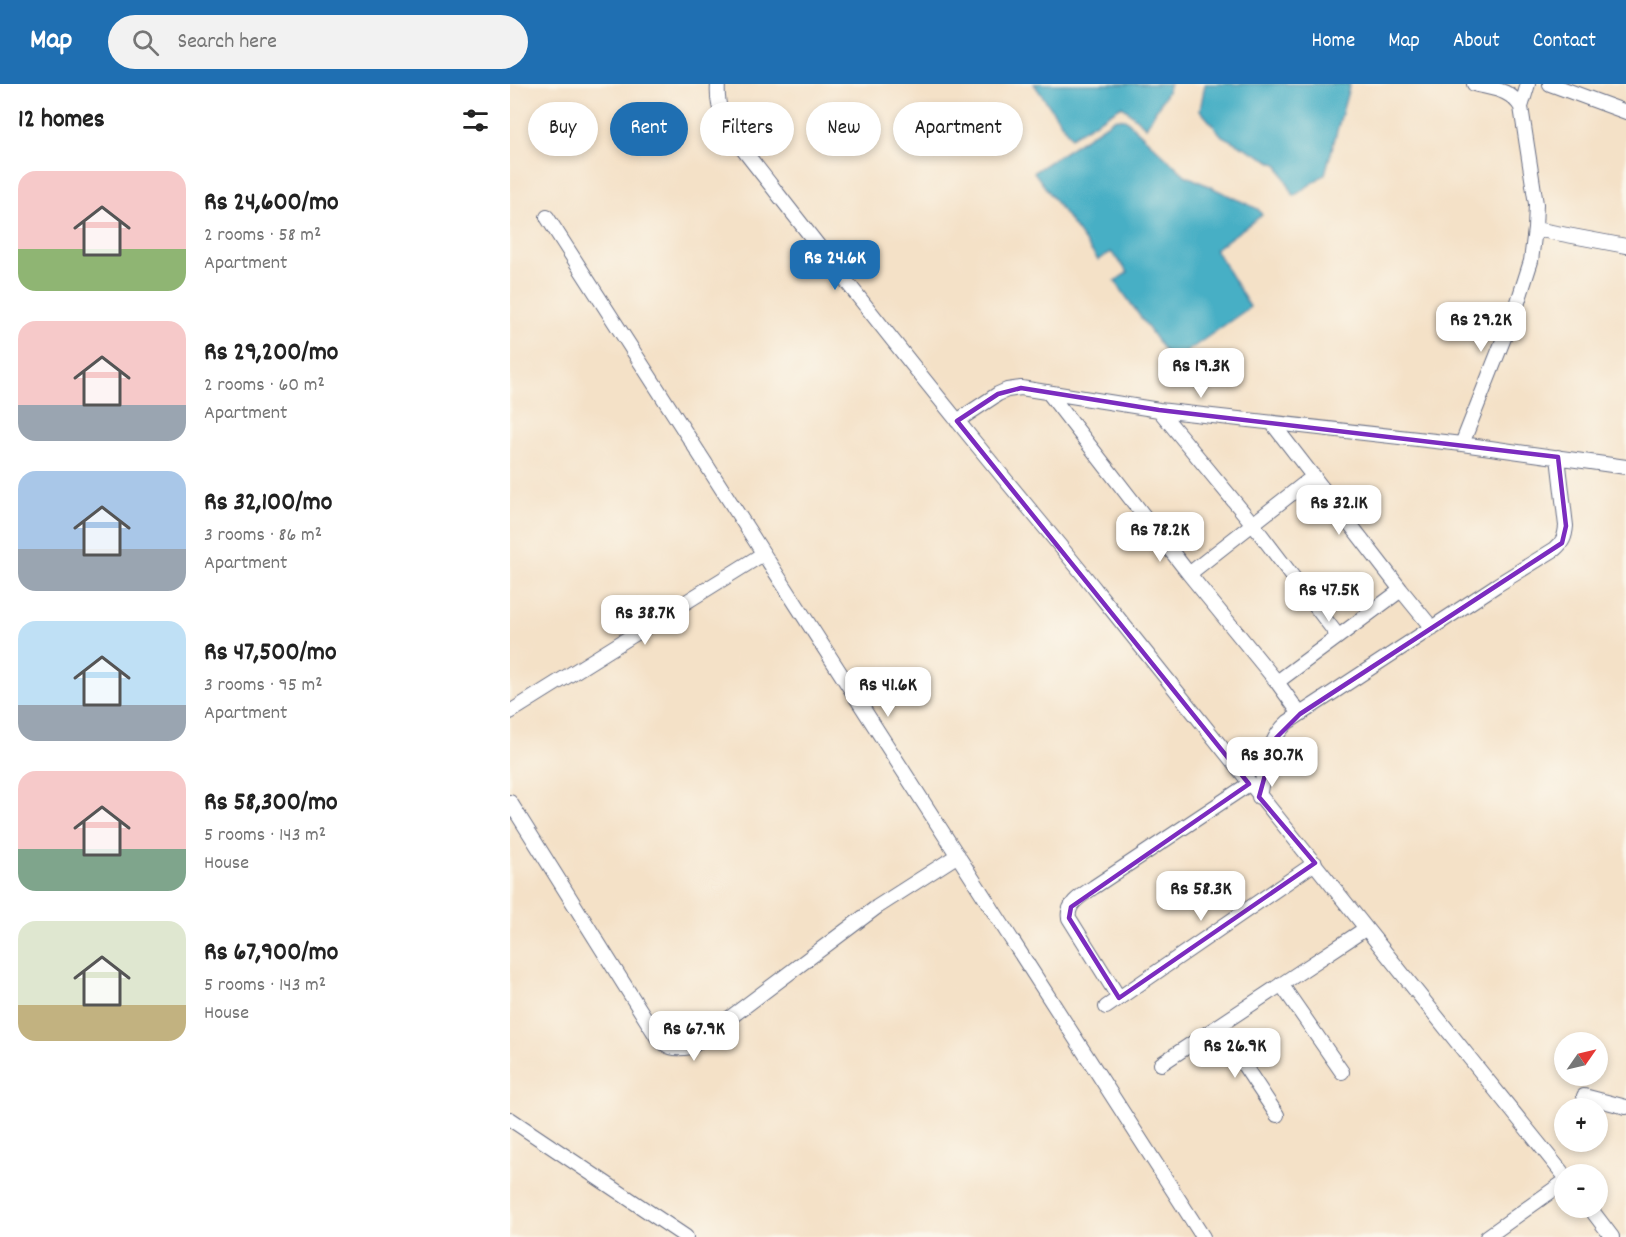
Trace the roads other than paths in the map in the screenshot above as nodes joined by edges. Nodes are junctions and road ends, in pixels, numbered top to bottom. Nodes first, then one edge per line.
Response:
1 (717, 84) edge
2 (1474, 84) edge
3 (1528, 84) edge
4 (1550, 84) edge
5 (1626, 96) edge
6 (1521, 107) junction
7 (1623, 111) edge
8 (547, 217) dead end
9 (1535, 229) junction
10 (1626, 246) edge
11 (1048, 392) junction
12 (1159, 410) junction
13 (957, 421) junction
14 (1272, 423) junction
15 (1462, 444) junction
16 (1558, 457) junction
17 (1626, 466) edge
18 (1314, 476) junction
19 (1252, 523) junction
20 (764, 554) junction
21 (1189, 574) junction
22 (1401, 590) junction
23 (1432, 627) junction
24 (1338, 636) junction
25 (1277, 682) junction
26 (510, 712) edge
27 (1300, 714) junction
28 (1249, 784) junction
29 (1259, 797) junction
30 (510, 801) edge
31 (958, 855) junction
32 (1315, 864) junction
33 (1365, 929) junction
34 (1281, 984) junction
35 (1119, 998) junction
36 (1106, 1006) dead end
37 (1218, 1026) junction
38 (1161, 1064) dead end
39 (1342, 1072) dead end
40 (1584, 1096) dead end
41 (1626, 1107) edge
42 (1277, 1115) dead end
43 (510, 1119) edge
44 (1556, 1164) edge
45 (1554, 1189) edge
46 (1598, 1218) edge
47 (686, 1237) edge
48 (1203, 1237) edge
49 (1487, 1237) edge
50 (1612, 1237) edge

1 - 13 street
2 - 6 street
3 - 6 street
4 - 7 street
5 - 7 street
6 - 9 street
8 - 20 street
9 - 10 street
9 - 15 street
11 - 12 street
11 - 13 street
11 - 21 street
12 - 14 street
12 - 19 street
13 - 28 street
14 - 15 street
14 - 18 street
15 - 16 street
16 - 17 street
16 - 23 street
18 - 19 street
18 - 22 street
19 - 21 street
19 - 24 street
20 - 26 street
20 - 31 street
21 - 25 street
22 - 23 street
22 - 24 street
23 - 27 street
24 - 25 street
25 - 27 street
27 - 29 street
28 - 29 street
28 - 35 street
29 - 32 street
30 - 31 street
31 - 48 street
32 - 33 street
32 - 35 street
33 - 34 street
33 - 44 street
34 - 37 street
34 - 39 street
35 - 36 street
37 - 38 street
37 - 42 street
40 - 41 street
43 - 47 street
45 - 49 street
46 - 50 street

